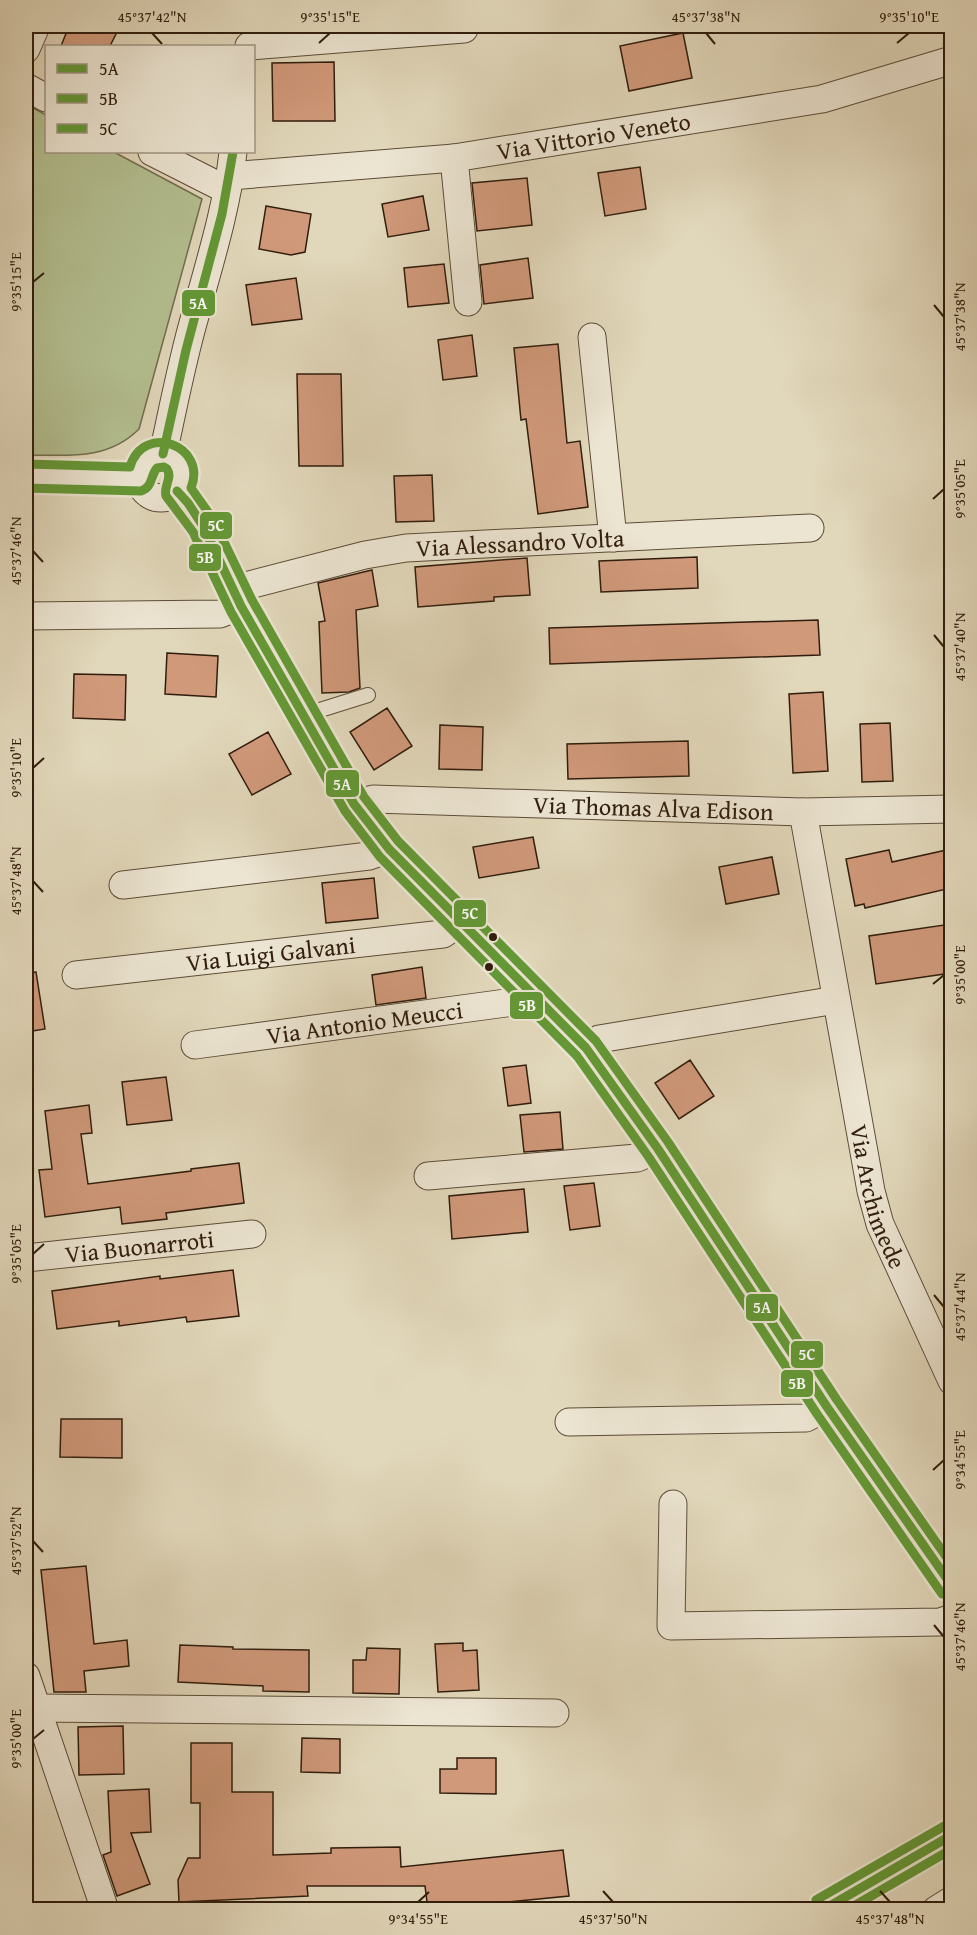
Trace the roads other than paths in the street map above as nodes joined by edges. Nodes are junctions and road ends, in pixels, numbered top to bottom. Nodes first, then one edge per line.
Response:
1 (36, 26) edge
2 (243, 26) edge
3 (464, 29) dead end
4 (246, 45) edge
5 (255, 45) edge
6 (26, 49) edge
7 (951, 60) edge
8 (26, 87) edge
9 (45, 97) edge
10 (156, 153) edge
11 (454, 158) junction
12 (230, 173) edge
13 (468, 302) dead end
14 (592, 337) dead end
15 (163, 454) junction
16 (26, 476) edge
17 (139, 479) junction
18 (177, 491) junction
19 (810, 528) dead end
20 (613, 538) junction
21 (237, 597) junction
22 (26, 616) edge
23 (368, 695) dead end
24 (304, 715) junction
25 (354, 804) junction
26 (951, 809) edge
27 (803, 812) junction
28 (389, 849) junction
29 (123, 885) dead end
30 (462, 921) junction
31 (76, 975) dead end
32 (530, 991) junction
33 (836, 1000) junction
34 (195, 1045) dead end
35 (586, 1048) junction
36 (658, 1149) junction
37 (428, 1176) dead end
38 (252, 1234) dead end
39 (26, 1258) edge
40 (951, 1381) edge
41 (826, 1407) junction
42 (568, 1422) dead end
43 (673, 1504) dead end
44 (951, 1587) edge
45 (951, 1617) edge
46 (26, 1676) edge
47 (36, 1708) junction
48 (555, 1713) dead end
49 (951, 1835) edge
50 (951, 1900) edge
51 (105, 1910) edge
52 (822, 1910) edge
53 (936, 1910) edge

1 - 6 street
2 - 4 street
3 - 5 street
7 - 11 street, Via Vittorio Veneto
8 - 9 street
10 - 12 street
11 - 12 street, Via Vittorio Veneto
11 - 13 street
12 - 15 street
14 - 20 street
15 - 17 street
15 - 18 street
16 - 17 street
17 - 18 street
18 - 21 street
19 - 20 street, Via Alessandro Volta
20 - 21 street, Via Alessandro Volta
21 - 22 street, Via Alessandro Volta
21 - 24 street
23 - 24 lane
24 - 25 street
25 - 27 street, Via Thomas Alva Edison
25 - 28 street
26 - 27 street, Via Thomas Alva Edison
27 - 33 street, Via Archimede
28 - 29 street
28 - 30 street
30 - 31 street, Via Luigi Galvani
30 - 32 street
32 - 34 street, Via Antonio Meucci
32 - 35 street
33 - 35 street
33 - 40 street, Via Archimede
35 - 36 street
36 - 37 street
36 - 41 street
38 - 39 street, Via Buonarroti
41 - 42 street
41 - 44 street
43 - 45 street
46 - 47 street
47 - 48 street
47 - 51 street
49 - 52 street
50 - 53 street

